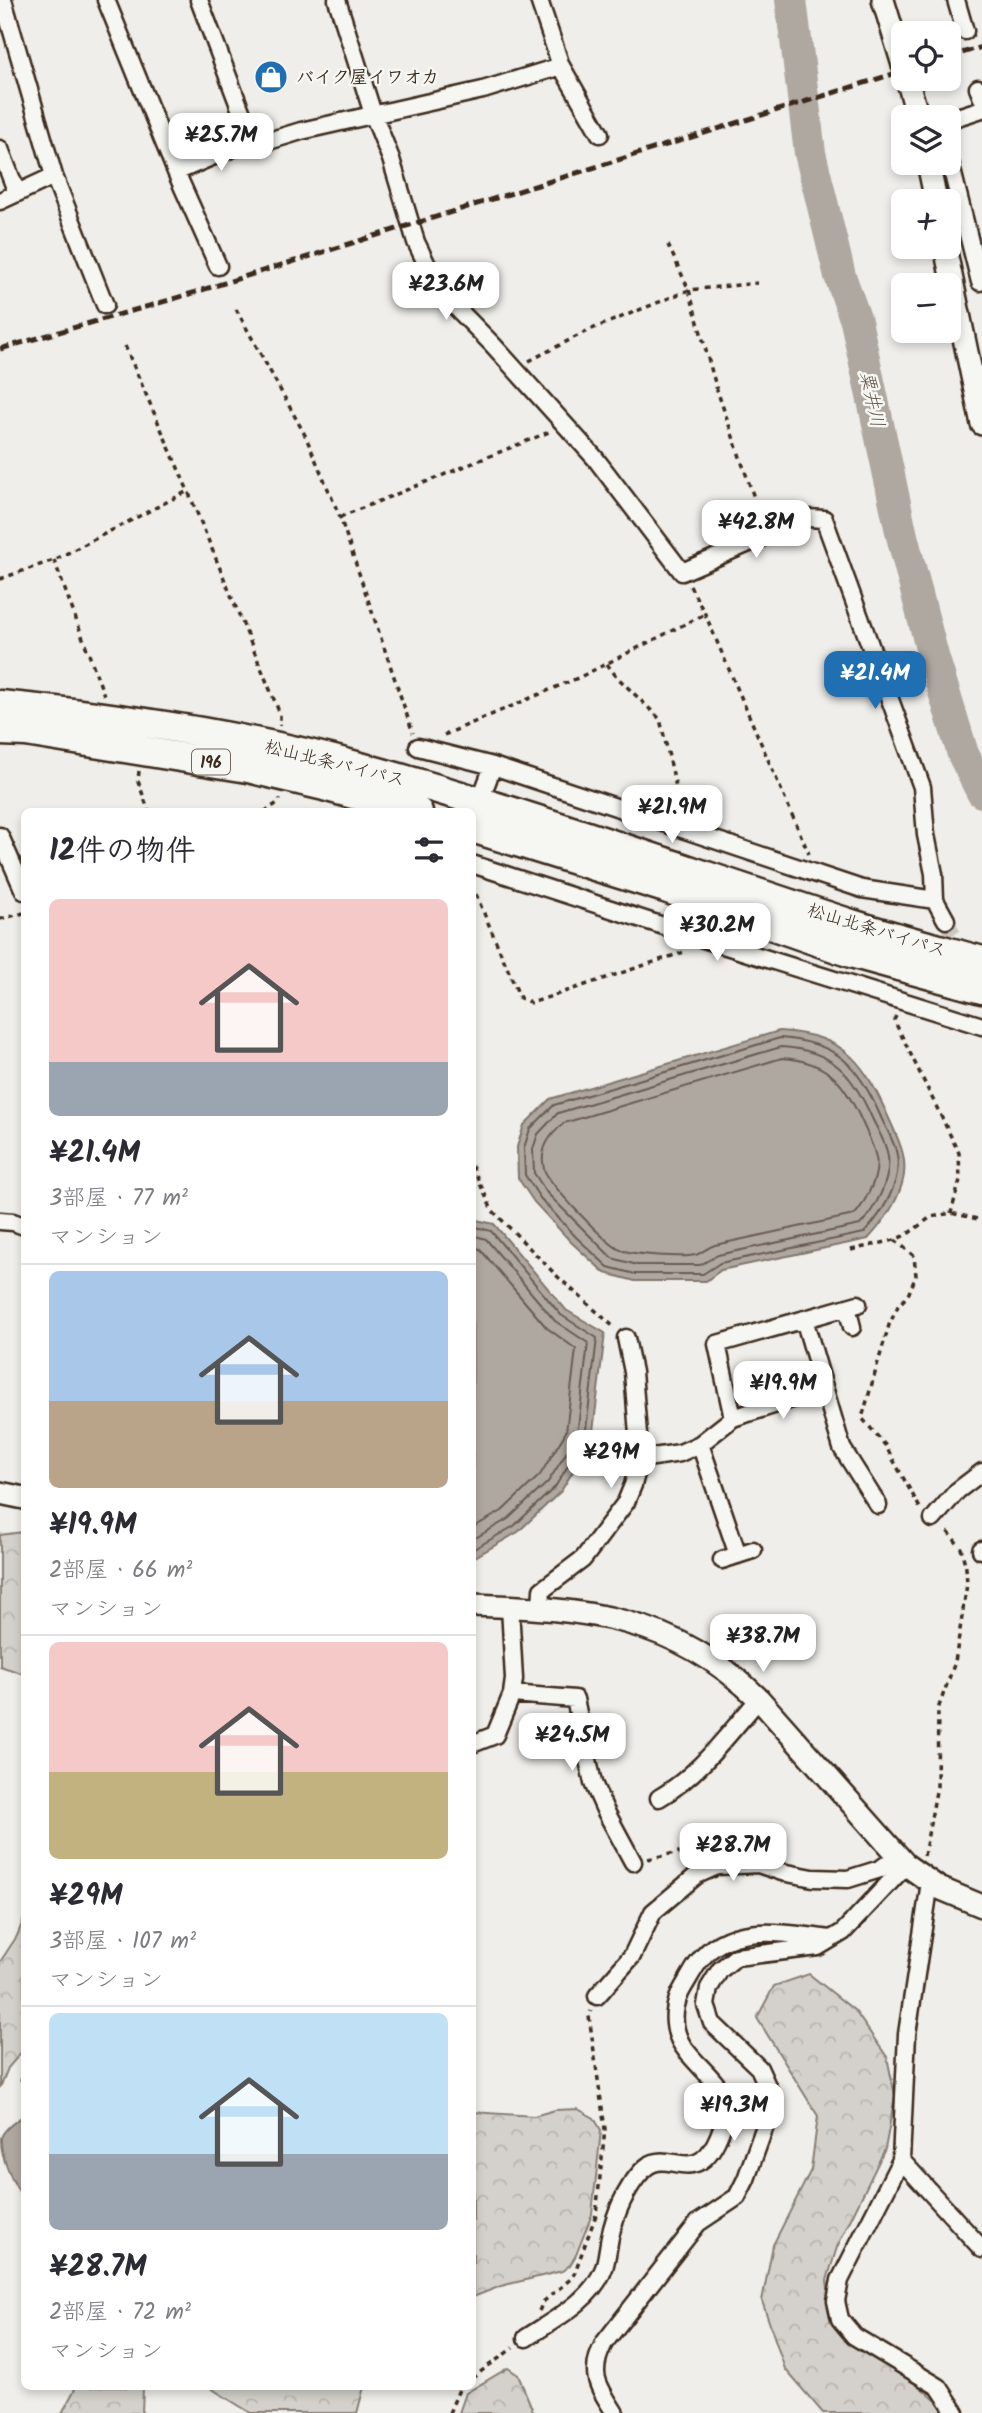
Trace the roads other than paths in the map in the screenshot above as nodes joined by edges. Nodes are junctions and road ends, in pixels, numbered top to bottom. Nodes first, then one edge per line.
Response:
1 (3, 0) edge
2 (106, 0) edge
3 (199, 0) edge
4 (337, 0) edge
5 (539, 0) edge
6 (883, 0) edge
7 (956, 0) edge
8 (891, 26) edge
9 (965, 31) dead end
10 (561, 66) junction
11 (982, 109) edge
12 (373, 114) junction
13 (961, 116) edge
14 (600, 134) dead end
15 (252, 140) junction
16 (0, 149) edge
17 (176, 172) junction
18 (953, 175) edge
19 (54, 176) junction
20 (17, 193) junction
21 (0, 201) edge
22 (948, 259) edge
23 (218, 267) dead end
24 (981, 286) edge
25 (105, 305) dead end
26 (982, 424) edge
27 (0, 705) edge
28 (0, 731) edge
29 (418, 747) road end
30 (493, 766) junction
31 (403, 808) edge
32 (468, 808) edge
33 (476, 811) edge
34 (476, 829) edge
35 (0, 836) edge
36 (476, 865) edge
37 (21, 884) edge
38 (935, 900) junction
39 (946, 920) tunnel mouth
40 (982, 961) edge
41 (982, 989) edge
42 (982, 1026) edge
43 (0, 1221) edge
44 (21, 1225) edge
45 (804, 1320) junction
46 (852, 1326) dead end
47 (626, 1338) road end
48 (823, 1389) junction
49 (733, 1418) junction
50 (700, 1444) junction
51 (640, 1459) junction
52 (982, 1472) edge
53 (0, 1493) edge
54 (21, 1497) edge
55 (868, 1500) dead end
56 (933, 1519) road end
57 (738, 1555) dead end
58 (476, 1605) edge
59 (510, 1607) junction
60 (541, 1607) junction
61 (512, 1694) junction
62 (759, 1699) junction
63 (476, 1742) edge
64 (660, 1798) dead end
65 (633, 1862) road end
66 (912, 1869) junction
67 (982, 1906) edge
68 (831, 1939) junction
69 (597, 1996) road end
70 (901, 2160) junction
71 (982, 2249) edge
72 (526, 2338) road end
73 (615, 2413) edge
74 (956, 2413) edge

1 - 19 street
2 - 17 street
3 - 15 street
4 - 12 street
5 - 10 street
6 - 8 street
7 - 9 street
10 - 12 street
10 - 14 street
11 - 13 street
12 - 15 street
12 - 38 street
15 - 17 street
16 - 20 street
17 - 23 street
18 - 24 street
19 - 20 street
19 - 25 street
20 - 21 street
22 - 26 street
27 - 32 highway, 松山北条バイパス / 196
28 - 31 highway, 松山北条バイパス / 196
29 - 30 street
30 - 33 street
30 - 38 street
33 - 40 highway, 松山北条バイパス / 196
34 - 41 highway, 松山北条バイパス
35 - 37 street
36 - 42 street
38 - 39 street
43 - 44 street
45 - 46 street
45 - 48 street
45 - 49 street
47 - 51 street
48 - 49 street
48 - 55 street
49 - 50 street
50 - 51 street
50 - 57 street
51 - 60 street
52 - 56 street
53 - 54 street
58 - 59 street
59 - 60 street
59 - 61 street
60 - 62 street
61 - 63 street
61 - 65 street
62 - 64 street
62 - 66 street
66 - 67 street
66 - 68 street
66 - 69 street
66 - 70 street
68 - 72 street
68 - 73 street
70 - 71 street
70 - 74 street

